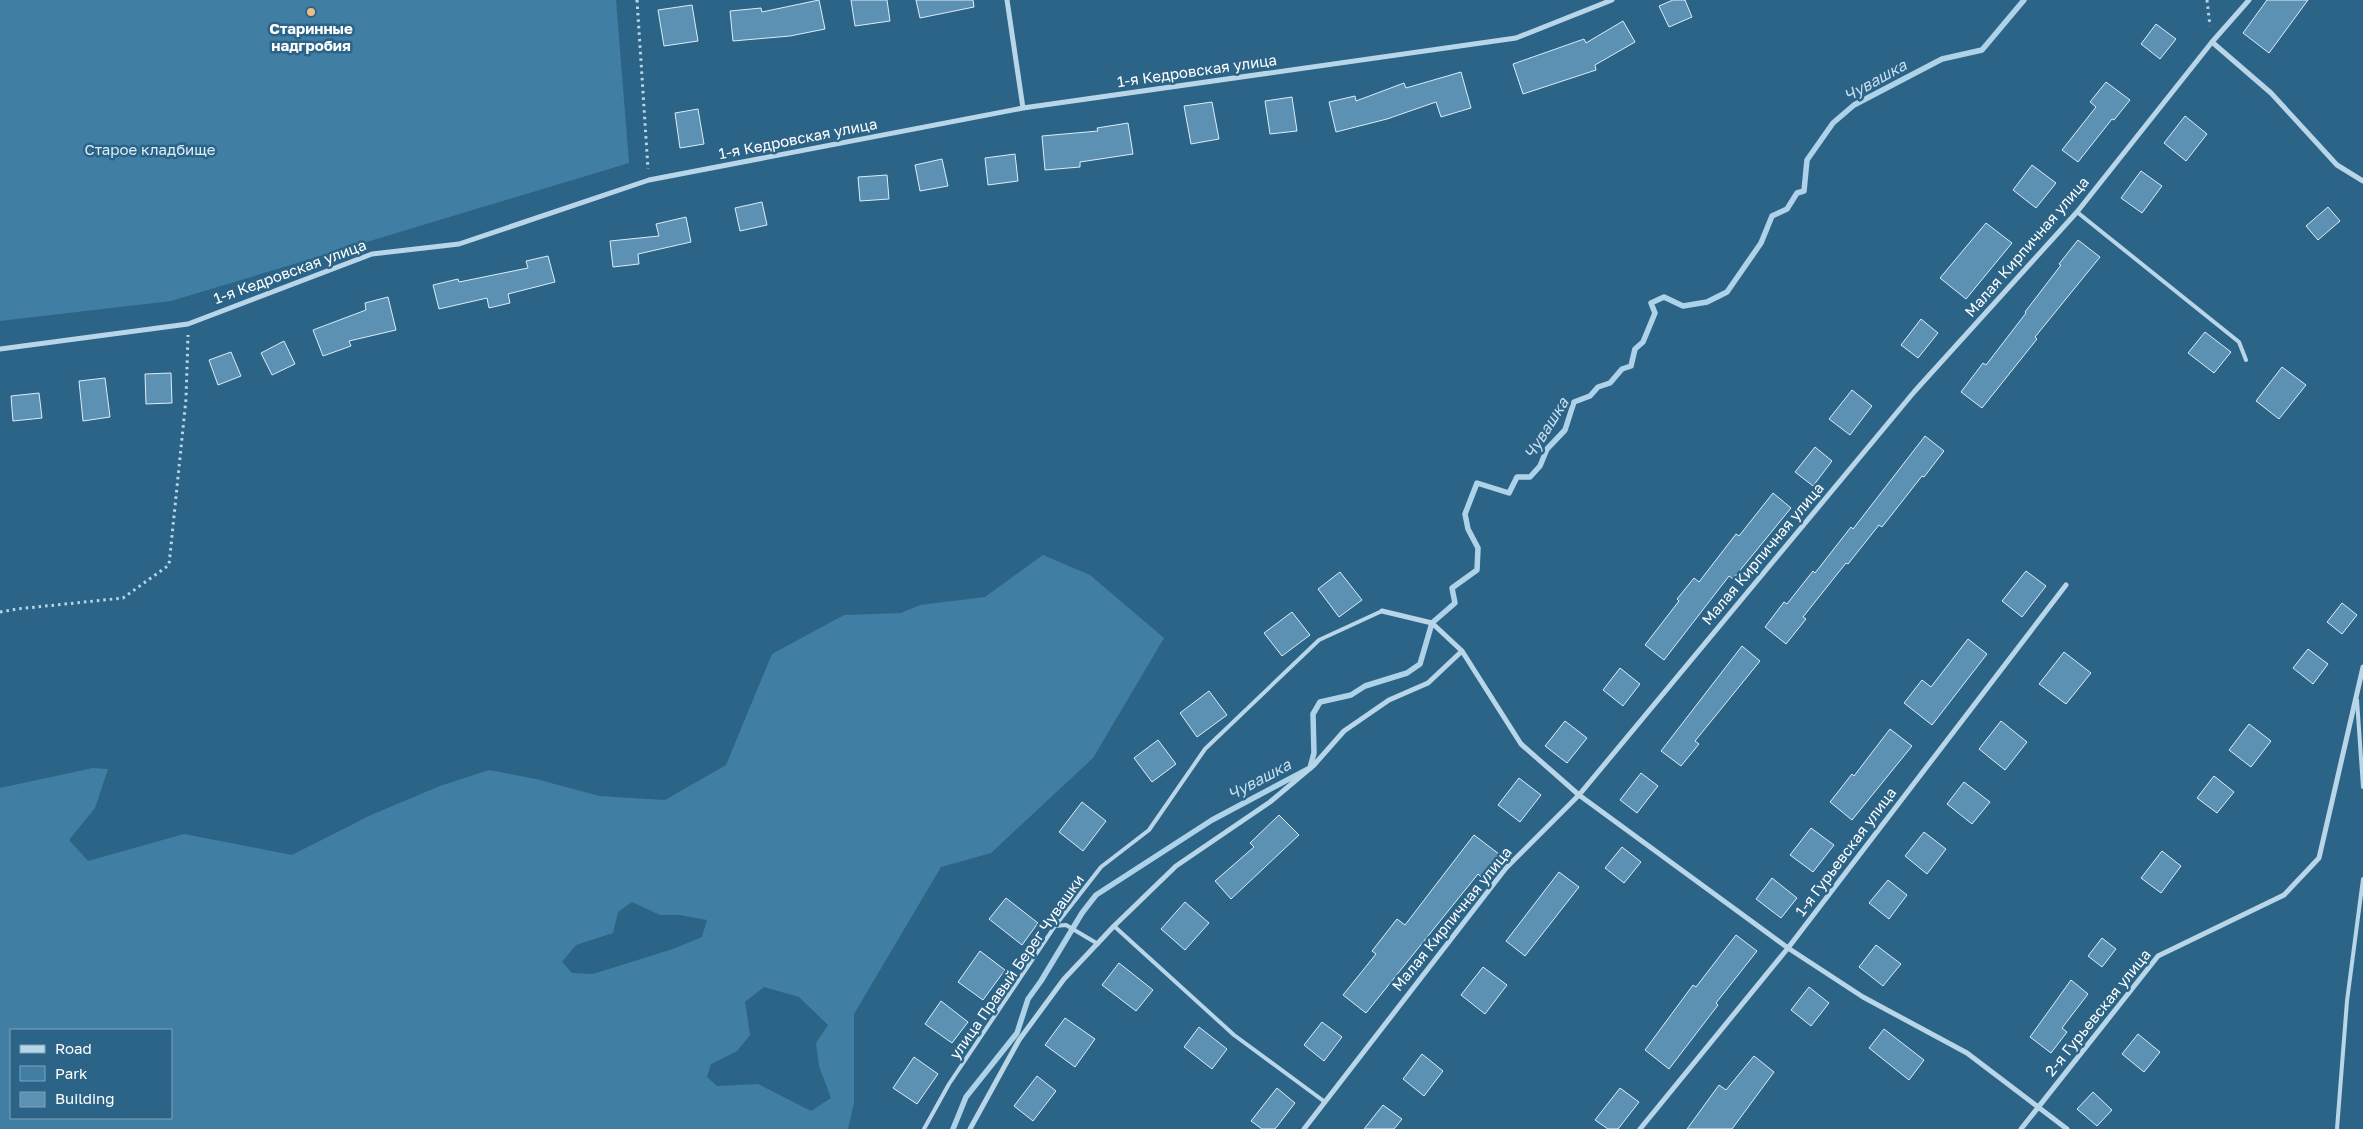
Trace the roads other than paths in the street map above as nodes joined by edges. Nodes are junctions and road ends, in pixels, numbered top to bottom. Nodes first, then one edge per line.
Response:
1 (1007, 0) edge
2 (1612, 0) edge
3 (2249, 0) edge
4 (2212, 42) junction
5 (1022, 108) junction
6 (2363, 181) edge
7 (2077, 212) junction
8 (0, 349) edge
9 (2246, 360) dead end
10 (2066, 585) dead end
11 (1382, 610) joint
12 (1462, 650) junction
13 (2363, 667) edge
14 (2356, 693) junction
15 (2363, 787) edge
16 (1579, 795) junction
17 (2363, 879) edge
18 (1055, 926) junction
19 (1114, 926) junction
20 (1098, 944) junction
21 (1788, 948) junction
22 (1325, 1102) junction
23 (2038, 1108) junction
24 (1305, 1128) edge
25 (924, 1129) edge
26 (970, 1129) edge
27 (1640, 1129) edge
28 (2021, 1129) edge
29 (2067, 1129) edge
30 (2337, 1129) edge

1 - 5 street
2 - 5 street, 1-я Кедровская улица
3 - 4 street, Малая Кирпичная улица
4 - 6 street
4 - 7 street, Малая Кирпичная улица
5 - 8 street, 1-я Кедровская улица
7 - 9 lane
7 - 16 street, Малая Кирпичная улица
10 - 21 street, 1-я Гурьевская улица
11 - 12 street
11 - 18 lane, улица Правый Берег Чувашки
12 - 16 street
12 - 19 street
13 - 14 street, 2-я Гурьевская улица
14 - 15 lane
14 - 23 street, 2-я Гурьевская улица
16 - 21 street
16 - 22 street, Малая Кирпичная улица
17 - 30 lane
18 - 20 lane
18 - 25 lane, улица Правый Берег Чувашки
19 - 20 street
19 - 22 lane
20 - 26 street
21 - 23 street
21 - 27 street, 1-я Гурьевская улица
22 - 24 street, Малая Кирпичная улица
23 - 28 street, 2-я Гурьевская улица
23 - 29 street

